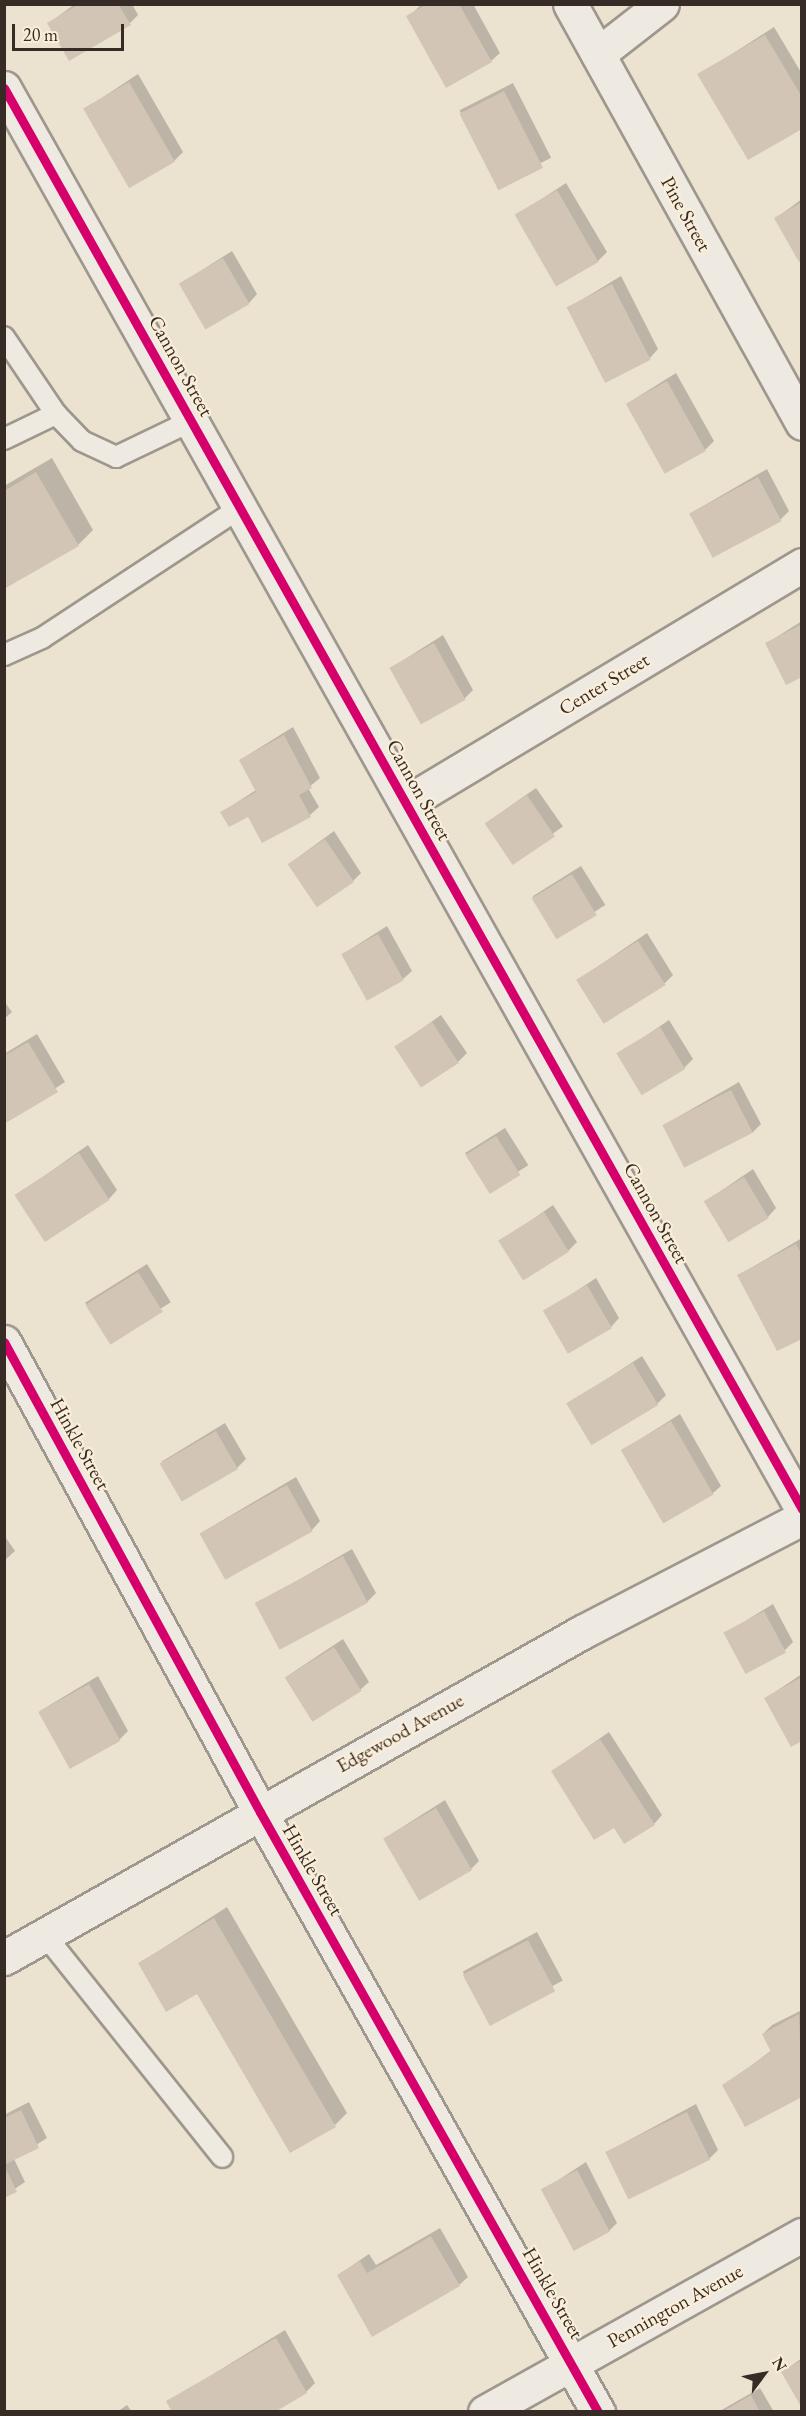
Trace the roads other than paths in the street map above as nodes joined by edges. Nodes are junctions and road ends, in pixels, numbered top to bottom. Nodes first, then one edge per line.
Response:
1 (570, 4) edge
2 (662, 4) edge
3 (598, 54) junction
4 (4, 88) edge
5 (4, 337) edge
6 (56, 414) junction
7 (191, 421) junction
8 (801, 423) edge
9 (4, 439) edge
10 (240, 508) junction
11 (801, 565) edge
12 (4, 656) edge
13 (406, 803) junction
14 (4, 1342) edge
15 (801, 1509) edge
16 (801, 1518) edge
17 (260, 1812) junction
18 (45, 1935) junction
19 (4, 1958) edge
20 (222, 2157) dead end
21 (801, 2235) edge
22 (572, 2364) junction
23 (485, 2412) edge
24 (598, 2412) edge

1 - 3 street, Pine Street
2 - 3 street
3 - 8 street, Pine Street
4 - 7 street, Cannon Street
5 - 6 lane
6 - 7 lane
6 - 9 lane
7 - 10 street, Cannon Street
10 - 12 lane
10 - 13 street, Cannon Street
11 - 13 street, Center Street
13 - 15 street, Cannon Street
14 - 17 street, Hinkle Street
16 - 17 street, Edgewood Avenue
17 - 18 street, Edgewood Avenue
17 - 22 street, Hinkle Street
18 - 19 street, Edgewood Avenue
18 - 20 lane
21 - 22 street, Pennington Avenue
22 - 23 street, Pennington Avenue
22 - 24 street, Hinkle Street

